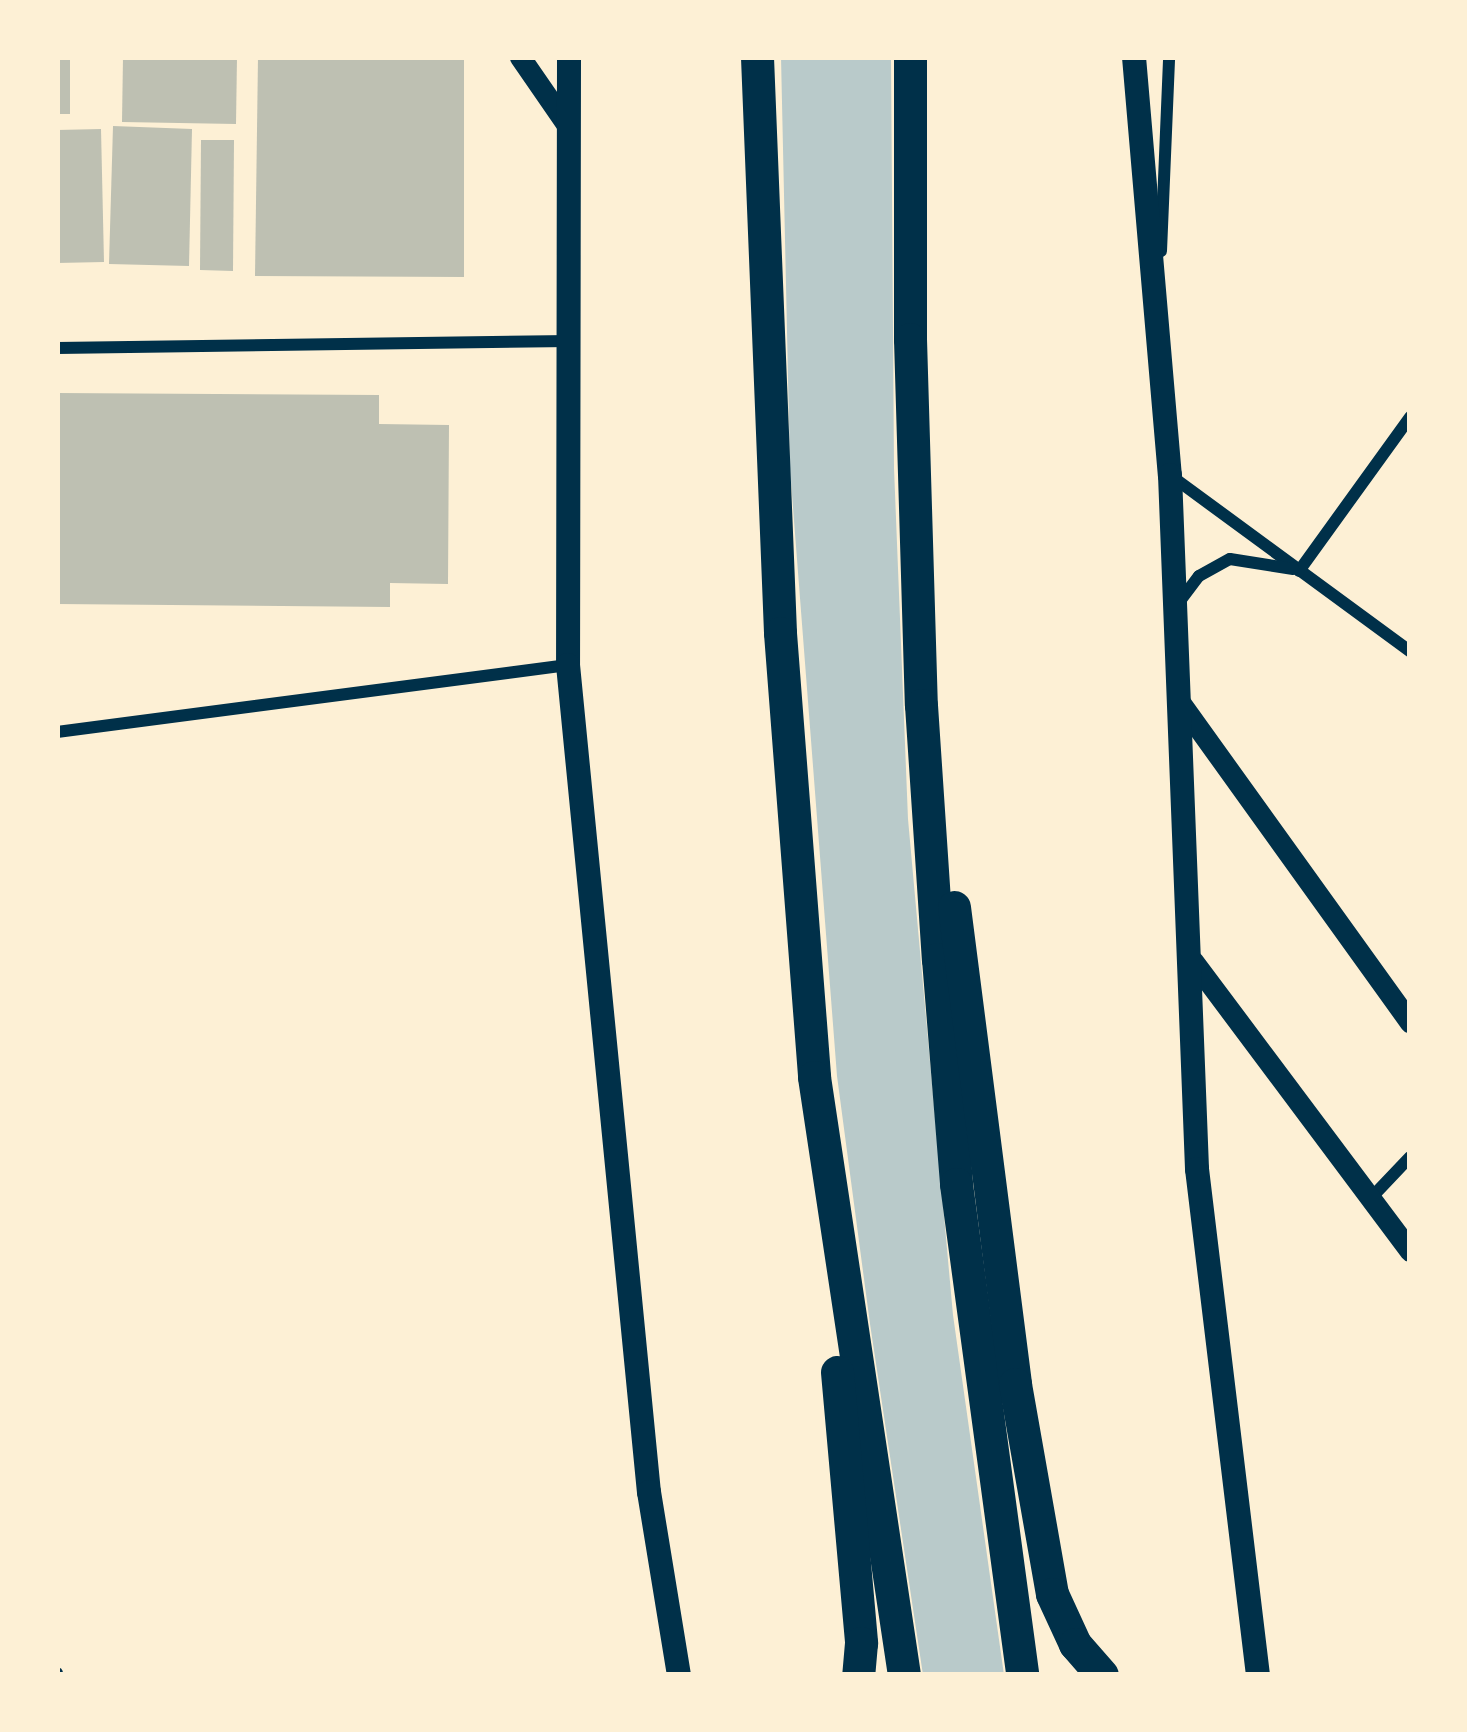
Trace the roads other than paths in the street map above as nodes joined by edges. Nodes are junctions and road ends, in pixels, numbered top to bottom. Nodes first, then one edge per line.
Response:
1 (520, 57) edge
2 (569, 57) edge
3 (757, 57) edge
4 (910, 57) edge
5 (1134, 57) edge
6 (1169, 57) edge
7 (569, 128) junction
8 (1159, 300) junction
9 (570, 341) junction
10 (57, 349) edge
11 (1410, 417) edge
12 (1170, 475) junction
13 (1300, 572) junction
14 (1177, 604) junction
15 (1410, 651) edge
16 (568, 665) junction
17 (1179, 701) junction
18 (921, 705) junction
19 (57, 732) edge
20 (1193, 961) junction
21 (1410, 1023) edge
22 (814, 1077) junction
23 (1410, 1157) edge
24 (1372, 1197) junction
25 (1410, 1251) edge
26 (679, 1675) edge
27 (858, 1675) edge
28 (904, 1675) edge
29 (1022, 1675) edge
30 (1102, 1675) edge
31 (1258, 1675) edge

1 - 7 street
2 - 7 main road
3 - 22 highway
4 - 18 highway
5 - 8 main road
6 - 8 street
7 - 9 main road
8 - 12 main road
9 - 10 street
9 - 16 main road
11 - 13 street
12 - 13 street
12 - 14 main road
13 - 14 street
13 - 15 street
14 - 17 main road
16 - 19 street
16 - 26 main road
17 - 20 main road
17 - 21 street
18 - 29 highway
18 - 30 highway
20 - 24 street
20 - 31 main road
22 - 27 highway
22 - 28 highway
23 - 24 street
24 - 25 street

